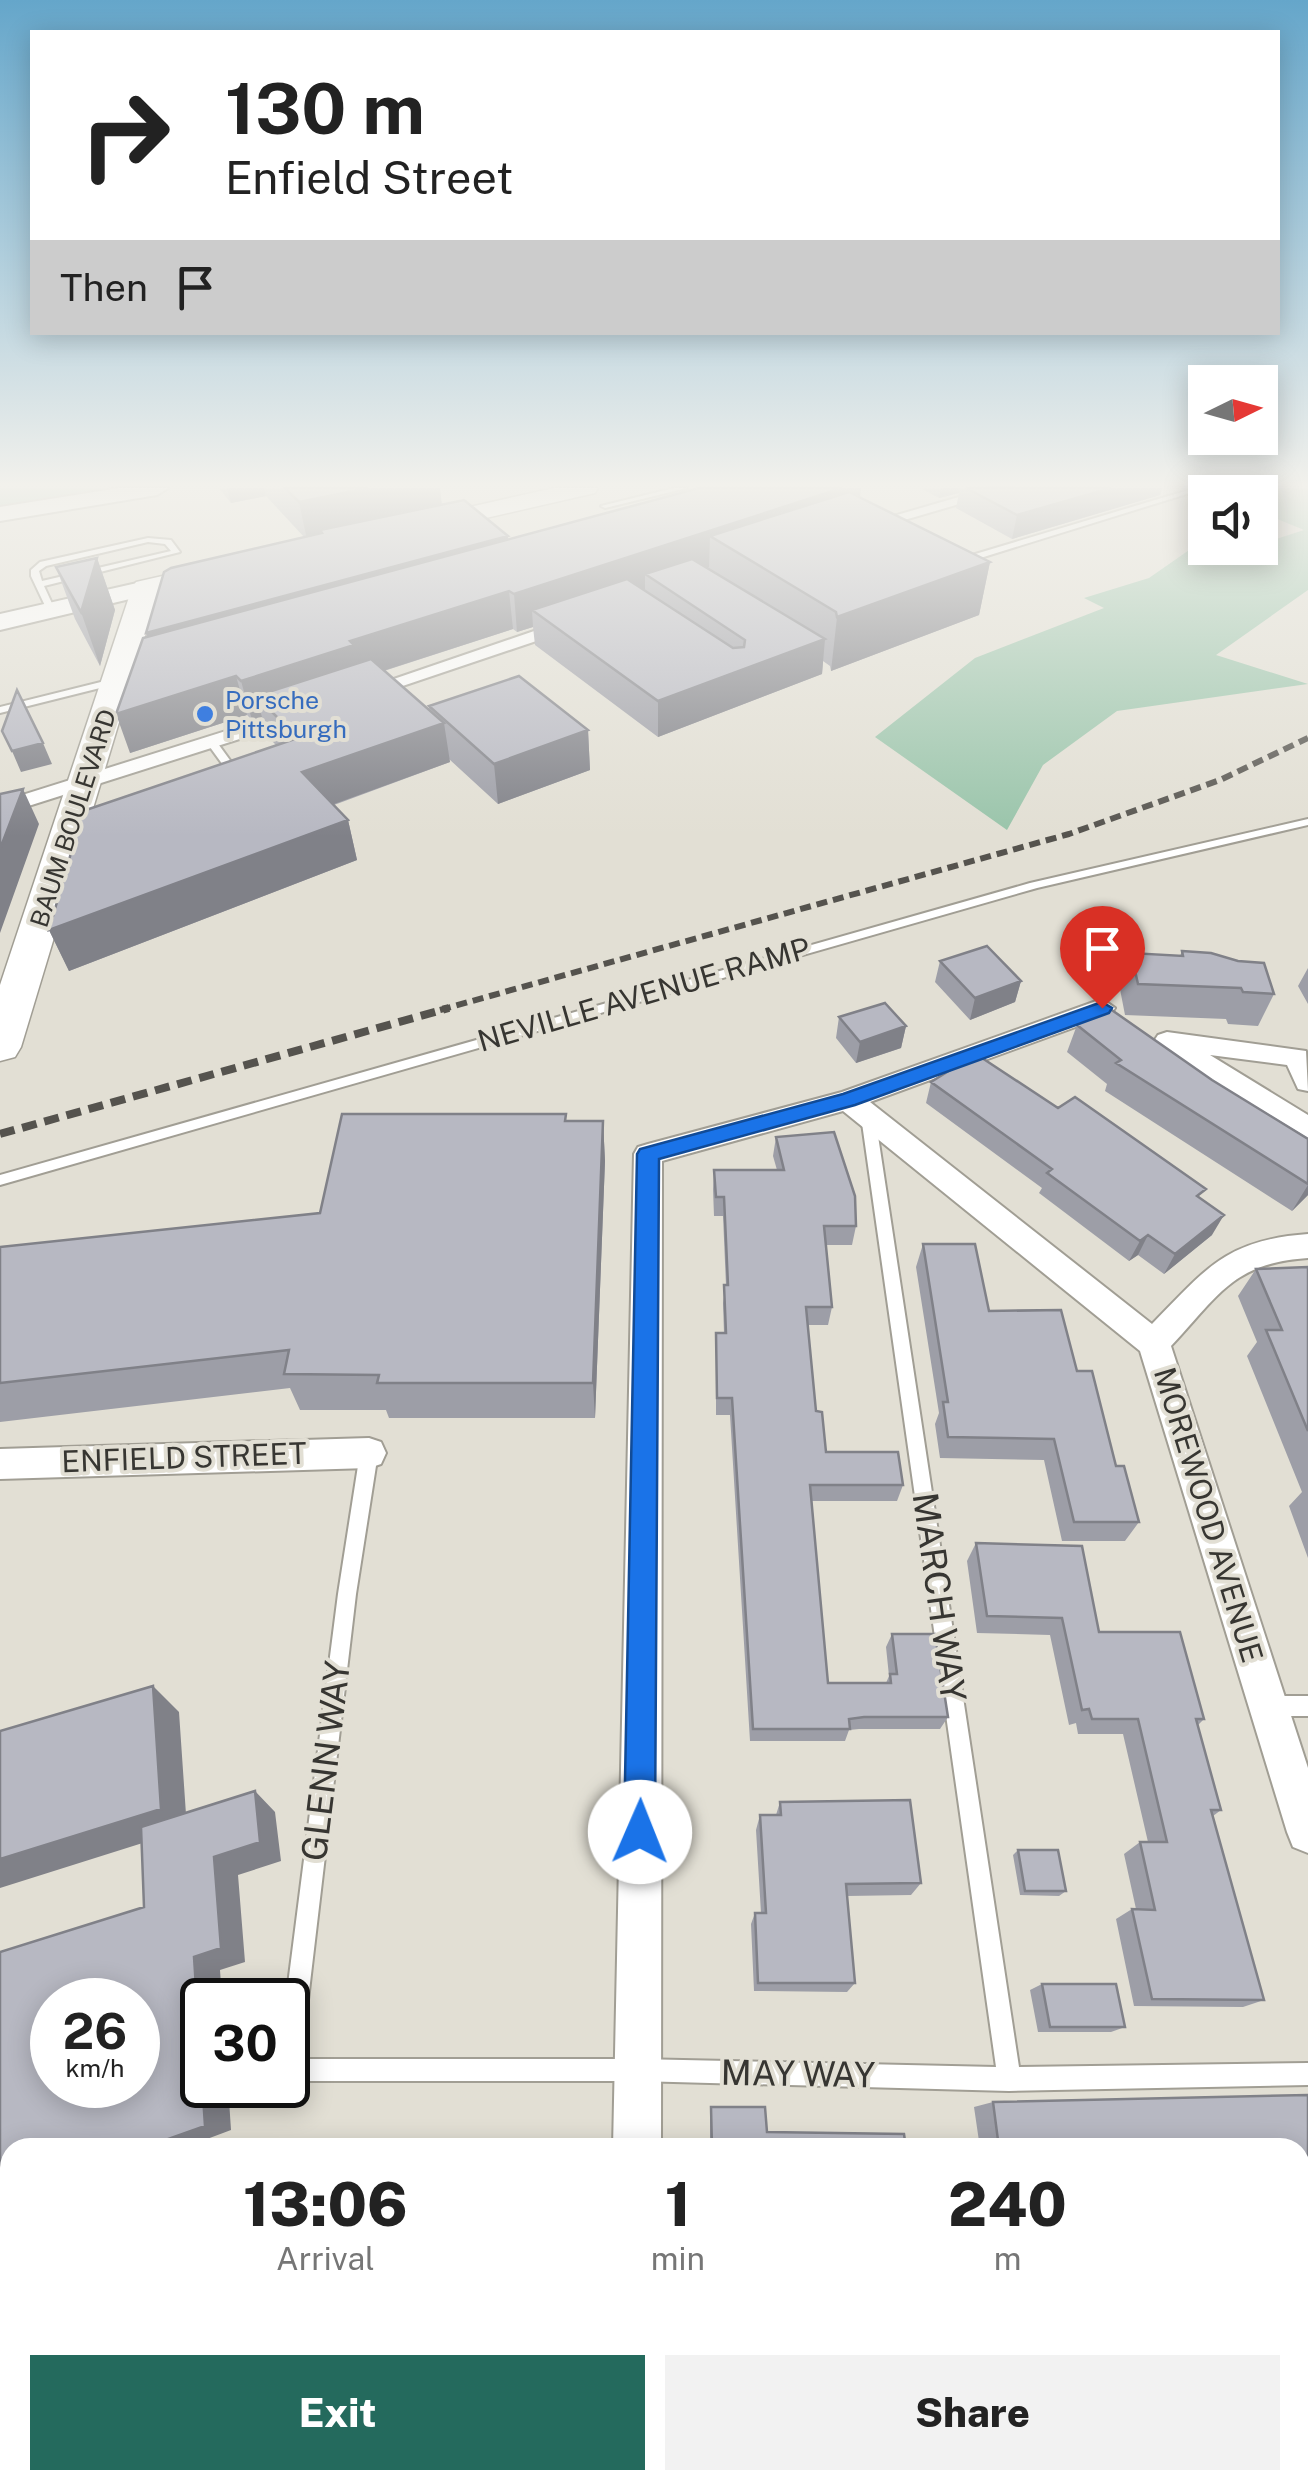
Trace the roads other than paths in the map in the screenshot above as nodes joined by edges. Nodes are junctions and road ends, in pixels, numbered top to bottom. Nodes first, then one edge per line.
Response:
1 (49, 604) edge
2 (76, 604) edge
3 (142, 604) edge
4 (51, 610) junction
5 (592, 616) edge
6 (0, 622) edge
7 (125, 679) junction
8 (0, 710) edge
9 (212, 743) junction
10 (219, 780) edge
11 (82, 786) junction
12 (0, 809) edge
13 (1308, 824) edge
14 (1102, 1008) edge
15 (0, 1047) edge
16 (1308, 1082) edge
17 (858, 1108) junction
18 (1308, 1128) edge
19 (0, 1180) edge
20 (1308, 1246) edge
21 (1154, 1342) junction
22 (369, 1453) joint
23 (0, 1464) edge
24 (1268, 1706) junction
25 (1308, 1706) edge
26 (1308, 1832) edge
27 (299, 1978) edge
28 (310, 2070) edge
29 (637, 2070) junction
30 (1308, 2074) edge
31 (1009, 2079) junction
32 (636, 2138) edge

1 - 4 lane
2 - 4 main road
3 - 7 main road, BAUM BOULEVARD
4 - 6 main road
5 - 9 street
7 - 8 lane
7 - 11 main road, BAUM BOULEVARD
9 - 10 lane
9 - 11 street
11 - 12 street
11 - 15 main road, BAUM BOULEVARD
13 - 19 lane, NEVILLE AVENUE RAMP
14 - 17 street
16 - 18 street
17 - 21 street, MOREWOOD AVENUE
17 - 29 street
17 - 31 lane, MARCH WAY
20 - 21 street
21 - 24 street, MOREWOOD AVENUE
22 - 23 street, ENFIELD STREET
22 - 27 lane, GLENN WAY
24 - 25 lane
24 - 26 street, MOREWOOD AVENUE
28 - 29 lane, MAY WAY
29 - 31 lane, MAY WAY
29 - 32 street
30 - 31 lane, MAY WAY

